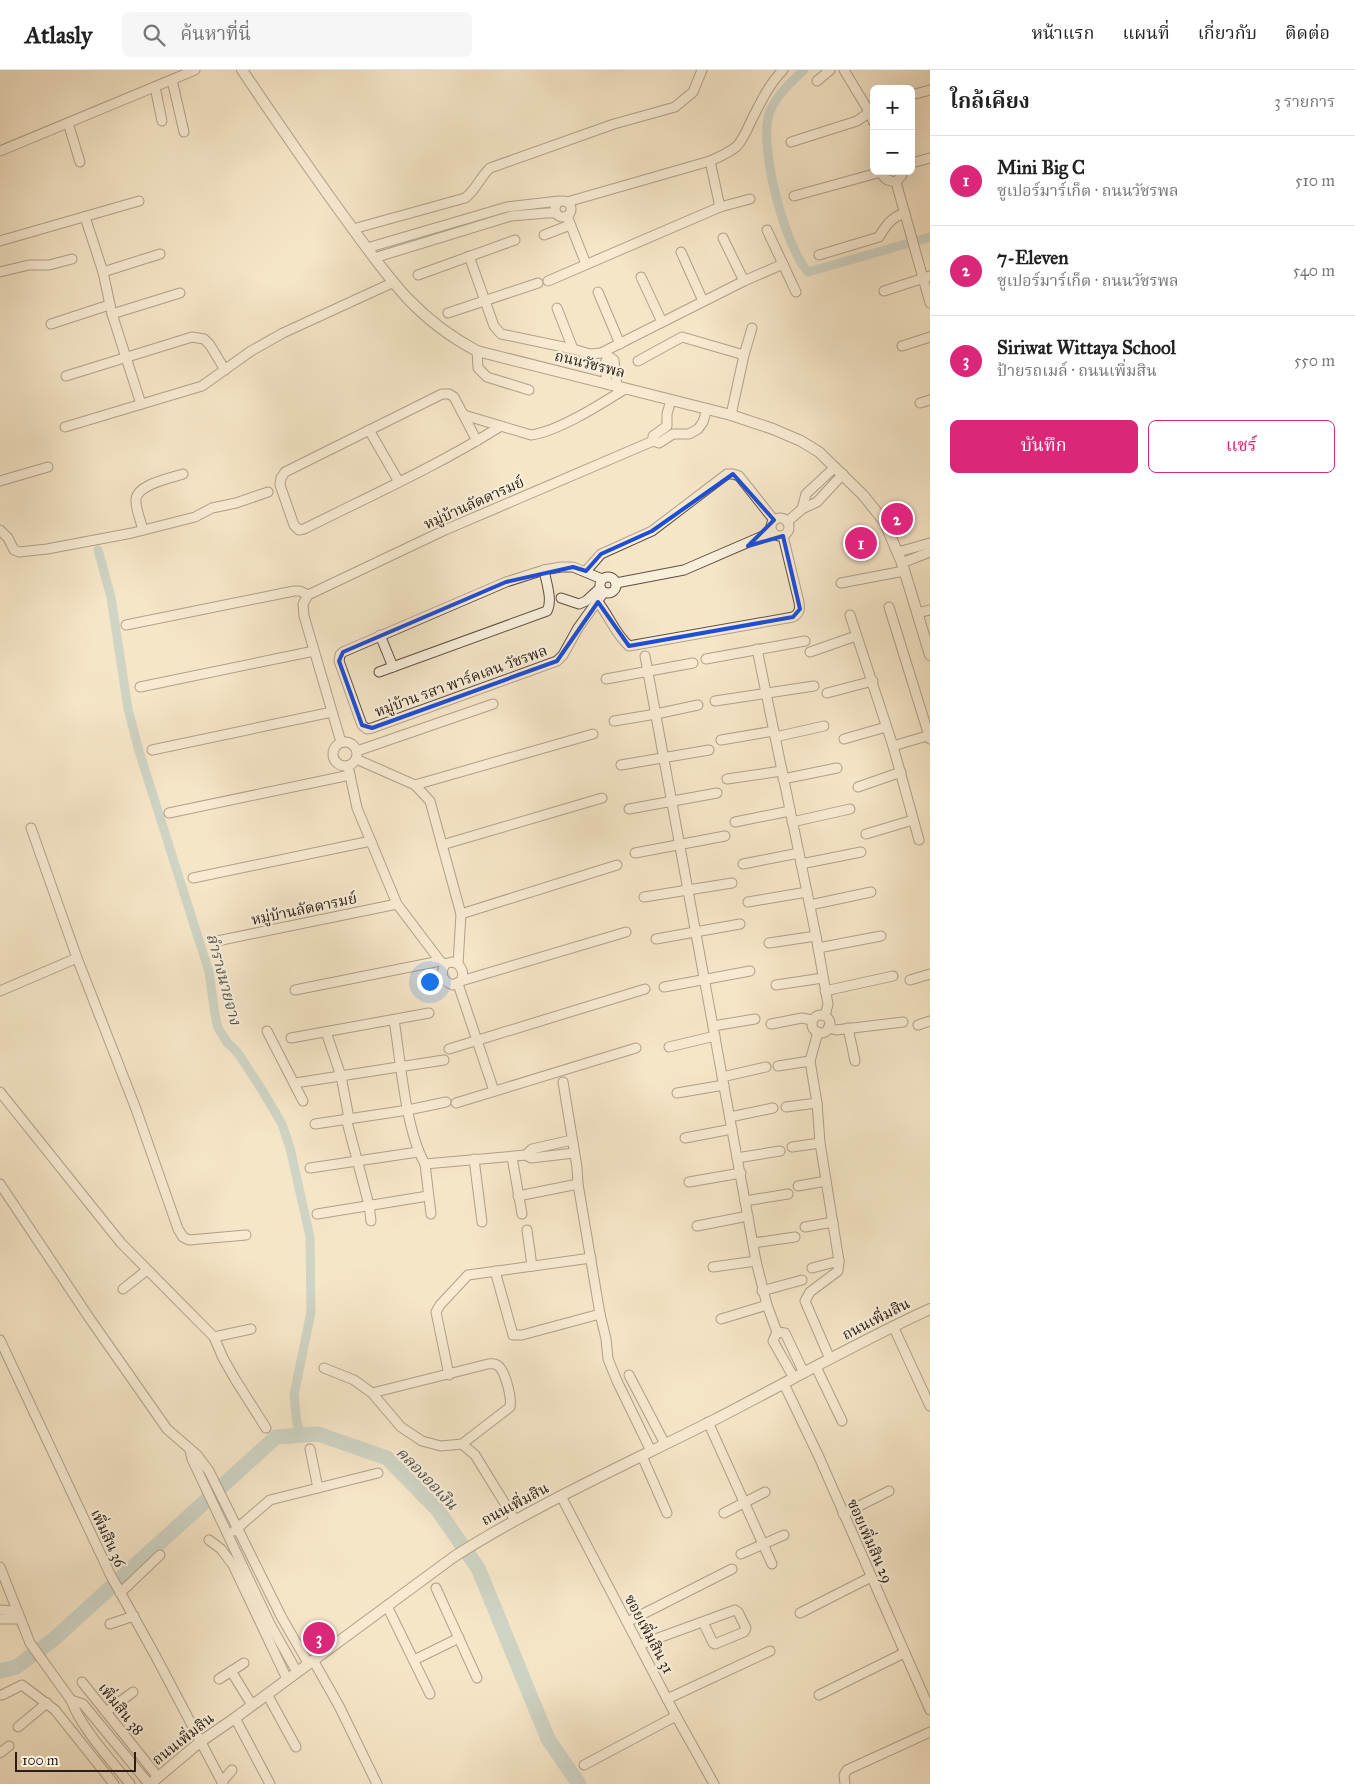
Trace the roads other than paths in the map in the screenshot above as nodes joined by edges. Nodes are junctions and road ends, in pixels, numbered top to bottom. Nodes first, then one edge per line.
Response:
1 (195, 70) edge
2 (242, 70) edge
3 (702, 70) edge
4 (783, 70) edge
5 (830, 70) edge
6 (844, 70) edge
7 (172, 80) junction
8 (817, 81) dead end
9 (155, 87) junction
10 (930, 90) edge
11 (915, 93) edge
12 (870, 108) edge
13 (870, 112) edge
14 (162, 121) dead end
15 (68, 122) junction
16 (184, 132) dead end
17 (791, 142) dead end
18 (0, 151) edge
19 (930, 158) edge
20 (710, 161) junction
21 (80, 162) dead end
22 (915, 163) edge
23 (870, 175) edge
24 (882, 175) edge
25 (902, 175) edge
26 (896, 182) junction
27 (794, 196) dead end
28 (750, 199) dead end
29 (139, 201) dead end
30 (563, 201) junction
31 (720, 207) junction
32 (556, 213) junction
33 (905, 213) junction
34 (85, 216) junction
35 (568, 220) junction
36 (353, 228) junction
37 (430, 230) junction
38 (767, 230) dead end
39 (544, 235) dead end
40 (408, 237) junction
41 (723, 238) dead end
42 (434, 240) junction
43 (515, 240) dead end
44 (0, 241) edge
45 (412, 246) junction
46 (367, 248) junction
47 (681, 252) dead end
48 (160, 254) dead end
49 (819, 255) dead end
50 (469, 256) junction
51 (374, 258) junction
52 (72, 259) dead end
53 (586, 264) junction
54 (783, 264) junction
55 (0, 272) edge
56 (103, 272) junction
57 (418, 275) dead end
58 (641, 277) dead end
59 (927, 277) edge
60 (744, 281) junction
61 (392, 283) junction
62 (884, 291) dead end
63 (598, 292) dead end
64 (796, 292) dead end
65 (180, 293) dead end
66 (484, 300) junction
67 (703, 301) junction
68 (930, 303) edge
69 (556, 308) dead end
70 (110, 310) junction
71 (448, 313) dead end
72 (662, 322) junction
73 (51, 324) dead end
74 (752, 328) dead end
75 (930, 337) edge
76 (620, 344) junction
77 (902, 346) dead end
78 (573, 349) junction
79 (477, 351) junction
80 (608, 353) junction
81 (744, 355) junction
82 (126, 359) junction
83 (638, 361) dead end
84 (225, 370) junction
85 (66, 376) dead end
86 (617, 387) junction
87 (529, 390) dead end
88 (671, 400) junction
89 (930, 400) edge
90 (920, 403) dead end
91 (141, 404) junction
92 (707, 409) junction
93 (464, 414) junction
94 (731, 415) junction
95 (65, 426) dead end
96 (501, 426) junction
97 (667, 426) junction
98 (369, 430) junction
99 (673, 434) junction
100 (477, 441) junction
101 (653, 441) junction
102 (48, 467) dead end
103 (839, 471) junction
104 (184, 474) dead end
105 (0, 481) edge
106 (399, 482) junction
107 (268, 492) dead end
108 (774, 520) junction
109 (787, 522) junction
110 (0, 530) edge
111 (143, 530) junction
112 (772, 532) junction
113 (783, 536) junction
114 (930, 543) edge
115 (898, 552) junction
116 (930, 552) edge
117 (903, 567) junction
118 (544, 570) junction
119 (586, 571) junction
120 (602, 579) junction
121 (616, 583) junction
122 (841, 583) dead end
123 (602, 590) junction
124 (308, 595) junction
125 (561, 598) dead end
126 (598, 602) junction
127 (889, 607) dead end
128 (930, 610) edge
129 (917, 613) junction
130 (850, 615) dead end
131 (126, 625) dead end
132 (926, 628) edge
133 (380, 635) junction
134 (856, 636) junction
135 (805, 640) dead end
136 (757, 650) junction
137 (314, 651) junction
138 (810, 652) dead end
139 (645, 656) dead end
140 (930, 656) edge
141 (706, 659) dead end
142 (693, 663) dead end
143 (393, 667) junction
144 (379, 672) dead end
145 (648, 672) junction
146 (606, 679) dead end
147 (873, 681) junction
148 (814, 686) dead end
149 (140, 687) dead end
150 (766, 693) junction
151 (827, 694) dead end
152 (715, 701) dead end
153 (492, 704) dead end
154 (698, 705) dead end
155 (332, 712) junction
156 (656, 714) junction
157 (614, 721) dead end
158 (824, 726) dead end
159 (886, 727) junction
160 (593, 734) dead end
161 (774, 734) junction
162 (930, 736) edge
163 (844, 739) dead end
164 (721, 740) dead end
165 (341, 742) junction
166 (893, 746) junction
167 (152, 750) dead end
168 (709, 750) dead end
169 (357, 755) junction
170 (663, 757) junction
171 (620, 765) dead end
172 (837, 768) dead end
173 (349, 770) junction
174 (901, 772) junction
175 (783, 775) junction
176 (728, 780) dead end
177 (415, 785) junction
178 (858, 787) dead end
179 (717, 793) dead end
180 (602, 798) dead end
181 (672, 801) junction
182 (629, 809) dead end
183 (850, 809) dead end
184 (790, 811) junction
185 (169, 813) dead end
186 (913, 820) junction
187 (735, 822) dead end
188 (792, 822) junction
189 (31, 828) dead end
190 (866, 834) dead end
191 (725, 836) dead end
192 (919, 840) dead end
193 (371, 842) junction
194 (679, 844) junction
195 (442, 845) junction
196 (799, 852) junction
197 (862, 852) dead end
198 (636, 853) dead end
199 (743, 864) dead end
200 (801, 864) junction
201 (617, 865) dead end
202 (193, 878) dead end
203 (732, 883) dead end
204 (688, 890) junction
205 (807, 892) junction
206 (871, 892) dead end
207 (644, 897) dead end
208 (748, 902) dead end
209 (397, 904) junction
210 (810, 905) junction
211 (461, 914) junction
212 (740, 924) dead end
213 (626, 932) dead end
214 (696, 932) junction
215 (816, 936) junction
216 (881, 936) dead end
217 (656, 939) dead end
218 (217, 941) dead end
219 (769, 943) dead end
220 (818, 948) junction
221 (77, 958) junction
222 (442, 963) junction
223 (458, 964) junction
224 (750, 971) dead end
225 (930, 974) edge
226 (893, 976) dead end
227 (823, 978) junction
228 (704, 980) junction
229 (910, 980) dead end
230 (460, 982) junction
231 (776, 985) dead end
232 (664, 987) dead end
233 (645, 989) dead end
234 (295, 990) dead end
235 (0, 991) edge
236 (825, 991) junction
237 (429, 1013) dead end
238 (825, 1016) junction
239 (755, 1019) dead end
240 (394, 1020) junction
241 (812, 1020) junction
242 (902, 1022) dead end
243 (930, 1022) edge
244 (771, 1024) dead end
245 (918, 1025) dead end
246 (713, 1026) junction
247 (828, 1028) junction
248 (848, 1028) junction
249 (267, 1031) dead end
250 (326, 1032) junction
251 (818, 1032) junction
252 (715, 1036) junction
253 (291, 1038) dead end
254 (476, 1041) junction
255 (669, 1047) dead end
256 (636, 1048) dead end
257 (449, 1049) dead end
258 (444, 1060) dead end
259 (810, 1061) junction
260 (855, 1061) dead end
261 (401, 1066) junction
262 (778, 1066) dead end
263 (766, 1067) dead end
264 (341, 1076) junction
265 (723, 1081) junction
266 (563, 1082) dead end
267 (295, 1083) junction
268 (494, 1091) junction
269 (0, 1092) edge
270 (677, 1093) dead end
271 (303, 1101) dead end
272 (446, 1102) dead end
273 (456, 1103) dead end
274 (817, 1103) junction
275 (786, 1107) dead end
276 (772, 1108) dead end
277 (408, 1110) junction
278 (730, 1117) junction
279 (348, 1118) junction
280 (314, 1124) dead end
281 (732, 1129) junction
282 (685, 1138) dead end
283 (572, 1140) junction
284 (820, 1143) junction
285 (792, 1147) dead end
286 (780, 1151) dead end
287 (418, 1152) junction
288 (574, 1154) junction
289 (526, 1155) junction
290 (512, 1157) junction
291 (738, 1158) junction
292 (474, 1159) junction
293 (358, 1161) junction
294 (425, 1164) junction
295 (310, 1168) dead end
296 (741, 1174) junction
297 (826, 1181) junction
298 (689, 1182) dead end
299 (0, 1184) edge
300 (578, 1184) junction
301 (798, 1186) dead end
302 (788, 1194) dead end
303 (428, 1196) junction
304 (518, 1196) junction
305 (745, 1200) junction
306 (368, 1205) junction
307 (317, 1214) dead end
308 (431, 1214) dead end
309 (522, 1214) dead end
310 (748, 1216) junction
311 (371, 1221) dead end
312 (482, 1222) dead end
313 (833, 1222) junction
314 (697, 1226) dead end
315 (805, 1227) dead end
316 (527, 1230) dead end
317 (246, 1234) dead end
318 (795, 1237) dead end
319 (753, 1244) junction
320 (591, 1258) junction
321 (756, 1261) junction
322 (839, 1261) junction
323 (532, 1266) junction
324 (713, 1267) dead end
325 (812, 1268) dead end
326 (147, 1270) junction
327 (495, 1271) junction
328 (802, 1280) dead end
329 (123, 1288) dead end
330 (762, 1291) junction
331 (767, 1305) junction
332 (930, 1309) edge
333 (600, 1314) junction
334 (721, 1319) dead end
335 (893, 1326) junction
336 (251, 1329) dead end
337 (777, 1332) junction
338 (214, 1337) junction
339 (0, 1340) edge
340 (830, 1359) junction
341 (816, 1367) junction
342 (324, 1368) dead end
343 (804, 1373) junction
344 (448, 1375) junction
345 (629, 1375) dead end
346 (794, 1378) junction
347 (784, 1384) junction
348 (372, 1392) junction
349 (930, 1406) edge
350 (842, 1421) dead end
351 (708, 1422) junction
352 (266, 1428) dead end
353 (462, 1444) junction
354 (665, 1444) junction
355 (310, 1449) dead end
356 (190, 1450) junction
357 (646, 1454) junction
358 (378, 1473) dead end
359 (318, 1488) junction
360 (889, 1491) dead end
361 (765, 1492) dead end
362 (561, 1496) junction
363 (744, 1502) junction
364 (667, 1513) dead end
365 (724, 1513) dead end
366 (843, 1514) junction
367 (515, 1520) junction
368 (238, 1528) junction
369 (228, 1535) junction
370 (784, 1535) dead end
371 (209, 1540) dead end
372 (764, 1545) junction
373 (741, 1554) dead end
374 (160, 1555) dead end
375 (772, 1564) dead end
376 (0, 1567) edge
377 (732, 1568) dead end
378 (871, 1577) junction
379 (436, 1588) dead end
380 (120, 1592) junction
381 (387, 1606) junction
382 (0, 1610) edge
383 (800, 1613) dead end
384 (19, 1615) junction
385 (134, 1616) junction
386 (0, 1619) edge
387 (626, 1622) junction
388 (703, 1622) junction
389 (110, 1624) dead end
390 (459, 1638) junction
391 (639, 1645) junction
392 (770, 1651) dead end
393 (904, 1653) junction
394 (414, 1660) junction
395 (310, 1662) junction
396 (244, 1663) dead end
397 (231, 1671) junction
398 (297, 1672) junction
399 (477, 1678) dead end
400 (219, 1679) dead end
401 (287, 1679) junction
402 (82, 1682) dead end
403 (133, 1692) dead end
404 (267, 1694) junction
405 (430, 1694) dead end
406 (2, 1695) dead end
407 (818, 1695) dead end
408 (667, 1699) junction
409 (71, 1700) junction
410 (47, 1703) junction
411 (252, 1705) junction
412 (930, 1710) edge
413 (106, 1712) junction
414 (676, 1716) junction
415 (235, 1718) junction
416 (98, 1722) junction
417 (18, 1727) dead end
418 (88, 1729) junction
419 (930, 1732) edge
420 (200, 1742) junction
421 (9, 1746) dead end
422 (296, 1747) dead end
423 (0, 1753) edge
424 (584, 1765) dead end
425 (232, 1770) dead end
426 (153, 1782) edge
427 (222, 1783) edge
428 (114, 1784) edge
429 (130, 1784) edge
430 (270, 1784) edge
431 (377, 1784) edge
432 (714, 1784) edge
433 (845, 1784) edge

1 - 7 street
2 - 36 street, ถนนวัชรพล
3 - 36 street
4 - 20 street
5 - 8 street
6 - 12 street
7 - 9 street
7 - 16 street
9 - 14 street
9 - 15 street
10 - 11 street
13 - 17 street
15 - 18 street
15 - 21 street
19 - 22 street
20 - 30 street
20 - 31 street
23 - 27 street
24 - 26 street
25 - 26 street
26 - 33 street
28 - 31 street
29 - 34 street
30 - 32 street
30 - 35 street
30 - 37 street
31 - 53 street
32 - 35 street
32 - 42 street
33 - 49 street
33 - 59 street
34 - 44 street
34 - 56 street
35 - 39 street
35 - 53 street
36 - 46 street, ถนนวัชรพล
37 - 40 street
37 - 42 street
38 - 54 street
40 - 45 street
40 - 46 street
41 - 60 street
42 - 45 street
43 - 50 street
45 - 51 street
46 - 51 street, ถนนวัชรพล
47 - 67 street
48 - 56 street
50 - 57 street
50 - 66 street
51 - 61 street, ถนนวัชรพล
52 - 55 street
53 - 66 street
54 - 60 street
54 - 64 street
56 - 70 street
58 - 72 street
59 - 62 street
59 - 68 street
60 - 67 street
61 - 79 street, ถนนวัชรพล
61 - 84 street
63 - 76 street
65 - 70 street
66 - 71 street
66 - 78 street
67 - 72 street
69 - 78 street
70 - 73 street
70 - 82 street
72 - 76 street
74 - 81 street
75 - 77 street
76 - 80 street
78 - 80 street
79 - 86 street, ถนนวัชรพล
79 - 87 street
80 - 86 street
81 - 83 street
81 - 94 street
82 - 84 street
82 - 85 street
82 - 91 street
84 - 91 street
86 - 88 street, ถนนวัชรพล
86 - 96 street
88 - 92 street, ถนนวัชรพล
88 - 97 street
89 - 90 street
91 - 95 street
92 - 94 street, ถนนวัชรพล
92 - 99 street, หมู่บ้านลัดดารมย์
93 - 96 street
93 - 98 street
93 - 100 street
94 - 103 street, ถนนวัชรพล
96 - 100 street
97 - 99 street
97 - 101 street, หมู่บ้านลัดดารมย์
98 - 106 street
98 - 106 street
99 - 101 street, หมู่บ้านลัดดารมย์
100 - 106 street
101 - 124 street, หมู่บ้านลัดดารมย์
102 - 105 street
103 - 109 street
103 - 115 street, ถนนวัชรพล
104 - 111 street
107 - 111 street
108 - 109 street
108 - 112 street
108 - 119 street
109 - 113 street
110 - 111 street
112 - 113 street
112 - 121 street
113 - 126 street
114 - 115 street
115 - 117 street, ถนนวัชรพล
116 - 117 street
117 - 122 street
117 - 129 street, ถนนวัชรพล
118 - 119 street, หมู่บ้าน รสา พาร์คเลน วัชรพล
118 - 133 street, หมู่บ้าน รสา พาร์คเลน วัชรพล
118 - 143 street
119 - 120 street, หมู่บ้าน รสา พาร์คเลน วัชรพล
120 - 121 street, หมู่บ้าน รสา พาร์คเลน วัชรพล
120 - 123 street
121 - 123 street
123 - 125 street
123 - 126 street, หมู่บ้าน รสา พาร์คเลน วัชรพล
124 - 131 street
124 - 137 street
126 - 133 street, หมู่บ้าน รสา พาร์คเลน วัชรพล
127 - 162 street
128 - 129 street
129 - 132 street, ถนนวัชรพล
130 - 134 street
132 - 140 street, ถนนวัชรพล
133 - 143 street
134 - 138 street
134 - 147 street
135 - 136 street
136 - 141 street
136 - 150 street
137 - 149 street
137 - 155 street
139 - 145 street
142 - 145 street
143 - 144 street
145 - 146 street
145 - 156 street
147 - 151 street
147 - 159 street
148 - 150 street
150 - 152 street
150 - 161 street
153 - 169 street
154 - 156 street
155 - 165 street
155 - 167 street
156 - 157 street
156 - 170 street
158 - 161 street
159 - 163 street
159 - 166 street
160 - 177 street
161 - 164 street
161 - 175 street
162 - 166 street
165 - 169 street
165 - 173 street
166 - 174 street
168 - 170 street
169 - 173 street
169 - 177 street
170 - 171 street
170 - 181 street
172 - 175 street
173 - 185 street
173 - 193 street
174 - 178 street
174 - 186 street
175 - 176 street
175 - 184 street
177 - 195 street
179 - 181 street
180 - 195 street
181 - 182 street
181 - 194 street
183 - 188 street
184 - 187 street
184 - 188 street
186 - 190 street
186 - 192 street
188 - 196 street
189 - 221 street
191 - 194 street
193 - 202 street
193 - 209 street
194 - 198 street
194 - 204 street
195 - 211 street
196 - 199 street
196 - 200 street
197 - 200 street
200 - 205 street
201 - 211 street
203 - 204 street
204 - 207 street
204 - 214 street
205 - 208 street
205 - 210 street
206 - 210 street
209 - 218 street, หมู่บ้านลัดดารมย์
209 - 222 street
210 - 215 street
211 - 223 street
212 - 214 street
213 - 230 street
214 - 217 street
214 - 228 street
215 - 219 street
215 - 220 street
216 - 220 street
220 - 227 street
221 - 235 street
221 - 317 street
222 - 223 street
222 - 230 street
222 - 234 street
223 - 230 street
224 - 228 street
225 - 229 street
226 - 236 street
227 - 231 street
227 - 236 street
228 - 232 street
228 - 246 street
230 - 254 street
233 - 254 street
236 - 238 street
237 - 240 street
238 - 241 street
238 - 247 street
239 - 246 street
240 - 250 street
240 - 261 street
241 - 244 street
241 - 251 street
242 - 248 street
243 - 245 street
246 - 252 street
247 - 248 street
247 - 251 street
248 - 260 street
249 - 267 street
250 - 253 street
250 - 264 street
251 - 259 street
252 - 255 street
252 - 265 street
254 - 257 street
254 - 268 street
256 - 268 street
258 - 261 street
259 - 262 street
259 - 274 street
261 - 264 street
261 - 277 street
263 - 265 street
264 - 267 street
264 - 279 street
265 - 270 street
265 - 278 street
266 - 283 street
267 - 271 street
268 - 273 street
269 - 326 street
272 - 277 street
274 - 275 street
274 - 284 street
276 - 278 street
277 - 279 street
277 - 287 street
278 - 281 street
279 - 280 street
279 - 293 street
281 - 282 street
281 - 291 street
283 - 288 street
283 - 289 street
284 - 285 street
284 - 297 street
286 - 291 street
287 - 293 street
287 - 294 street
288 - 289 street
288 - 300 street
289 - 290 street
290 - 292 street
290 - 304 street
291 - 296 street
292 - 294 street
292 - 312 street
293 - 295 street
293 - 306 street
294 - 303 street
296 - 298 street
296 - 305 street
297 - 301 street
297 - 313 street
299 - 356 street
300 - 304 street
300 - 320 street
302 - 305 street
303 - 306 street
303 - 308 street
304 - 309 street
305 - 310 street
306 - 307 street
306 - 311 street
310 - 314 street
310 - 319 street
313 - 315 street
313 - 322 street
316 - 323 street
318 - 319 street
319 - 321 street
320 - 323 street
320 - 333 street
321 - 324 street
321 - 330 street
322 - 325 street
322 - 340 street
323 - 327 street
326 - 329 street
326 - 338 street
327 - 333 street
327 - 344 street
328 - 330 street
330 - 331 street
331 - 334 street
331 - 337 street
332 - 335 street, ถนนเพิ่มสิน
333 - 357 street
335 - 340 street, ถนนเพิ่มสิน
335 - 349 street
336 - 338 street
337 - 343 street
337 - 346 street
338 - 352 street
339 - 380 street, เพิ่มสิน 36
340 - 341 street, ถนนเพิ่มสิน
341 - 343 street, ถนนเพิ่มสิน
341 - 350 street
342 - 348 street
343 - 346 street, ถนนเพิ่มสิน
344 - 348 street
344 - 353 street
345 - 354 street
346 - 347 street, ถนนเพิ่มสิน
347 - 351 street, ถนนเพิ่มสิน
347 - 366 street, ซอยเพิ่มสิน 29
348 - 353 street
351 - 354 street, ถนนเพิ่มสิน
351 - 363 street
353 - 367 street
354 - 357 street, ถนนเพิ่มสิน
355 - 359 street
356 - 368 street
356 - 369 street
357 - 362 street, ถนนเพิ่มสิน
357 - 364 street
358 - 359 street
359 - 368 street
360 - 366 street
361 - 363 street
362 - 367 street, ถนนเพิ่มสิน
362 - 387 street, ซอยเพิ่มสิน 31
363 - 365 street
363 - 372 street
366 - 378 street, ซอยเพิ่มสิน 29
367 - 381 street, ถนนเพิ่มสิน
368 - 369 street
368 - 395 street
369 - 398 street
370 - 372 street
371 - 401 street
372 - 373 street
372 - 375 street
374 - 380 street
376 - 384 street
377 - 387 street
378 - 383 street
378 - 393 street, ซอยเพิ่มสิน 29
379 - 390 street
380 - 385 street, เพิ่มสิน 36
381 - 394 street
381 - 395 street, ถนนเพิ่มสิน
382 - 384 street
384 - 386 street
384 - 409 street
385 - 389 street
385 - 420 street, เพิ่มสิน 36
387 - 391 street, ซอยเพิ่มสิน 31
388 - 388 street
388 - 391 street
390 - 394 street
390 - 399 street
391 - 408 street, ซอยเพิ่มสิน 31
392 - 408 street
393 - 407 street
393 - 412 street, ซอยเพิ่มสิน 29
394 - 405 street
395 - 398 street, ถนนเพิ่มสิน
395 - 431 street
396 - 397 street
397 - 400 street
397 - 411 street
398 - 401 street, ถนนเพิ่มสิน
401 - 404 street, ถนนเพิ่มสิน
402 - 413 street, เพิ่มสิน 38
403 - 413 street
404 - 411 street, ถนนเพิ่มสิน
404 - 422 street
406 - 410 street
408 - 414 street, ซอยเพิ่มสิน 31
409 - 416 street
409 - 418 street
410 - 417 street
410 - 428 street
411 - 415 street, ถนนเพิ่มสิน
413 - 426 street, เพิ่มสิน 38
414 - 424 street
414 - 432 street, ซอยเพิ่มสิน 31
415 - 420 street, ถนนเพิ่มสิน
415 - 430 street
416 - 418 street
416 - 426 street
418 - 429 street
419 - 433 street
420 - 426 street, ถนนเพิ่มสิน
420 - 427 street, เพิ่มสิน 36
421 - 423 street
425 - 427 street

